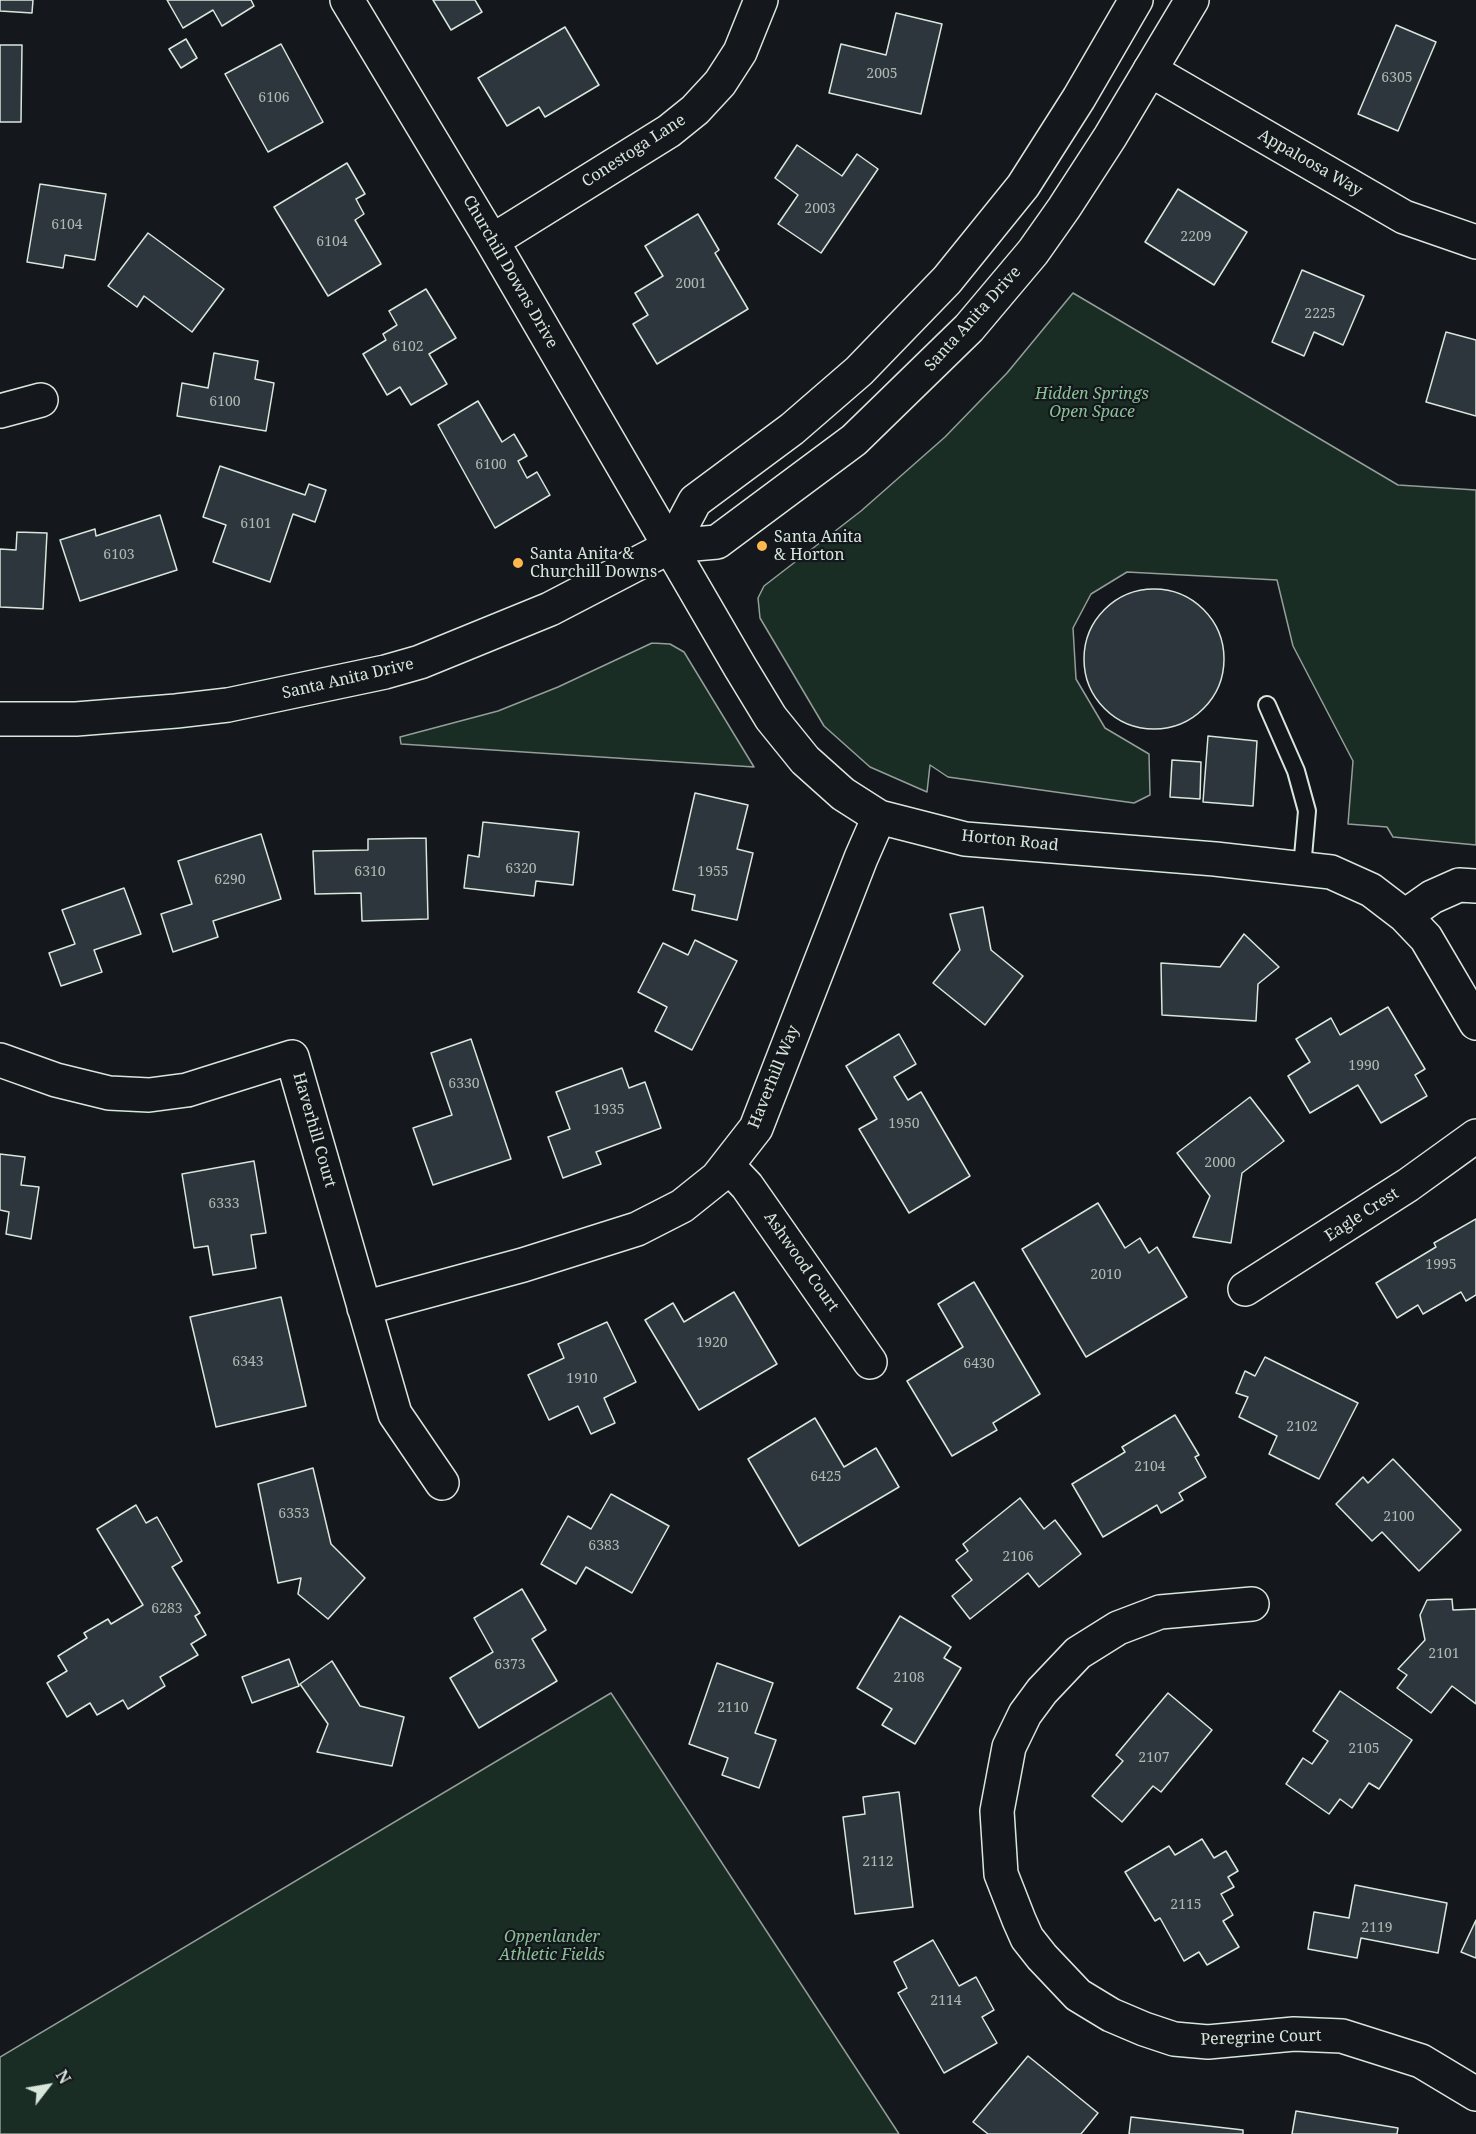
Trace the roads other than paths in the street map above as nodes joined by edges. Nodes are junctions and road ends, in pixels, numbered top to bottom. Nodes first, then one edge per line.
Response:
1 (347, 0) edge
2 (761, 0) edge
3 (1136, 0) edge
4 (1192, 0) edge
5 (1150, 70) junction
6 (492, 241) junction
7 (1476, 242) edge
8 (41, 400) dead end
9 (0, 411) edge
10 (671, 546) junction
11 (1267, 705) dead end
12 (0, 719) edge
13 (879, 817) junction
14 (1302, 868) junction
15 (1476, 886) edge
16 (1405, 916) junction
17 (1476, 1023) edge
18 (0, 1060) edge
19 (1476, 1136) edge
20 (728, 1166) junction
21 (1245, 1289) dead end
22 (364, 1308) junction
23 (870, 1362) dead end
24 (442, 1484) dead end
25 (1252, 1604) dead end
26 (1476, 2094) edge

1 - 6 street, Churchill Downs Drive
2 - 6 street, Conestoga Lane
3 - 10 street
4 - 5 street, Santa Anita Drive
5 - 7 street, Appaloosa Way
5 - 10 street, Santa Anita Drive
6 - 10 street, Churchill Downs Drive
8 - 9 street
10 - 12 street, Santa Anita Drive
10 - 13 street, Horton Road
11 - 14 lane
13 - 14 street, Horton Road
13 - 20 street, Haverhill Way
14 - 16 street, Horton Road
15 - 16 street
16 - 17 street, Horton Road
18 - 22 street, Haverhill Court
19 - 21 street, Eagle Crest
20 - 22 street, Haverhill Way
20 - 23 street, Ashwood Court
22 - 24 street, Haverhill Court
25 - 26 street, Peregrine Court

